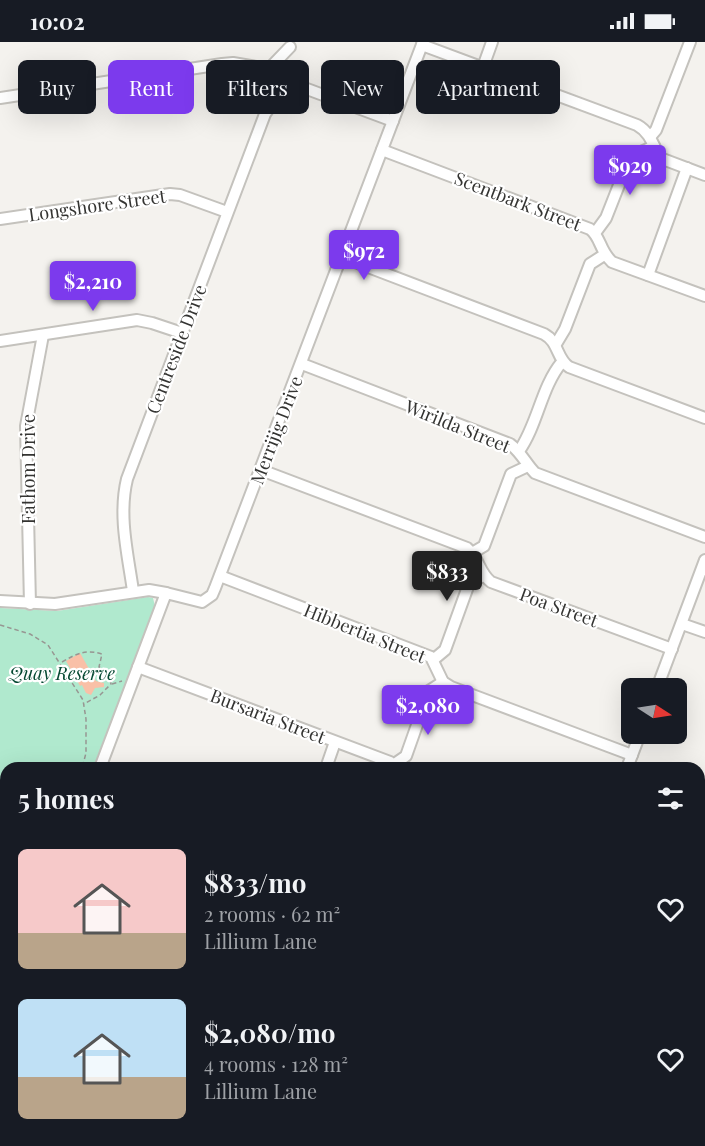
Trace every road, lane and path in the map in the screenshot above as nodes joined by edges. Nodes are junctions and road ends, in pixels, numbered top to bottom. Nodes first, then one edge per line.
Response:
1 (492, 42) edge
2 (690, 42) edge
3 (422, 43) edge
4 (291, 45) edge
5 (280, 60) edge
6 (290, 60) edge
7 (465, 60) edge
8 (486, 60) edge
9 (206, 66) edge
10 (309, 90) edge
11 (560, 96) edge
12 (0, 98) edge
13 (265, 114) edge
14 (393, 121) junction
15 (652, 141) junction
16 (382, 150) junction
17 (687, 168) junction
18 (705, 175) edge
19 (227, 212) junction
20 (0, 219) edge
21 (595, 233) junction
22 (604, 255) junction
23 (342, 257) junction
24 (648, 275) junction
25 (705, 296) edge
26 (182, 333) junction
27 (43, 335) junction
28 (0, 341) edge
29 (556, 344) junction
30 (562, 362) junction
31 (302, 364) junction
32 (705, 418) edge
33 (519, 451) junction
34 (528, 466) junction
35 (261, 470) junction
36 (705, 537) edge
37 (472, 553) junction
38 (705, 560) edge
39 (220, 576) junction
40 (484, 576) junction
41 (133, 591) junction
42 (166, 593) junction
43 (0, 601) edge
44 (30, 604) junction
45 (682, 624) junction
46 (0, 625) edge
47 (705, 632) edge
48 (672, 649) junction
49 (433, 660) junction
50 (61, 662) junction
51 (138, 667) junction
52 (661, 678) edge
53 (443, 682) junction
54 (84, 704) junction
55 (335, 742) junction
56 (636, 744) edge
57 (632, 755) junction
58 (84, 762) edge
59 (102, 762) edge
60 (328, 762) edge
61 (390, 762) edge
62 (399, 762) edge
63 (629, 762) edge

1 - 8 street
2 - 15 street
3 - 7 street
3 - 14 street, Merrijig Drive
4 - 5 street
4 - 6 street
9 - 12 street
10 - 14 street
11 - 15 street
13 - 19 street, Centreside Drive
14 - 16 street, Merrijig Drive
15 - 17 street
15 - 21 street
16 - 21 street, Scentbark Street
16 - 23 street, Merrijig Drive
17 - 18 street
17 - 24 street
19 - 20 street, Longshore Street
19 - 26 street, Centreside Drive
21 - 22 street, Scentbark Street
22 - 24 street
22 - 29 street
23 - 29 street
23 - 31 street, Merrijig Drive
24 - 25 street
26 - 27 street
26 - 41 street, Centreside Drive
27 - 28 street
27 - 44 street, Fathom Drive
29 - 30 street
30 - 32 street
30 - 33 street
31 - 33 street, Wirilda Street
31 - 35 street, Merrijig Drive
33 - 34 street, Wirilda Street
34 - 36 street, Wirilda Street
34 - 37 street
35 - 37 street
35 - 39 street, Merrijig Drive
37 - 40 street
38 - 45 street
39 - 42 street, Merrijig Drive
39 - 49 street, Hibbertia Street
40 - 48 street, Poa Street
40 - 49 street
41 - 42 street
41 - 44 street
42 - 51 street
43 - 44 street
45 - 47 street
45 - 48 street
46 - 50 path
48 - 52 street
49 - 53 street, Hibbertia Street
50 - 54 path
50 - 54 path
51 - 55 street, Bursaria Street
51 - 59 street
53 - 57 street, Hibbertia Street
53 - 62 street
54 - 58 path
55 - 60 street
55 - 61 street, Bursaria Street
56 - 57 street
57 - 63 street

